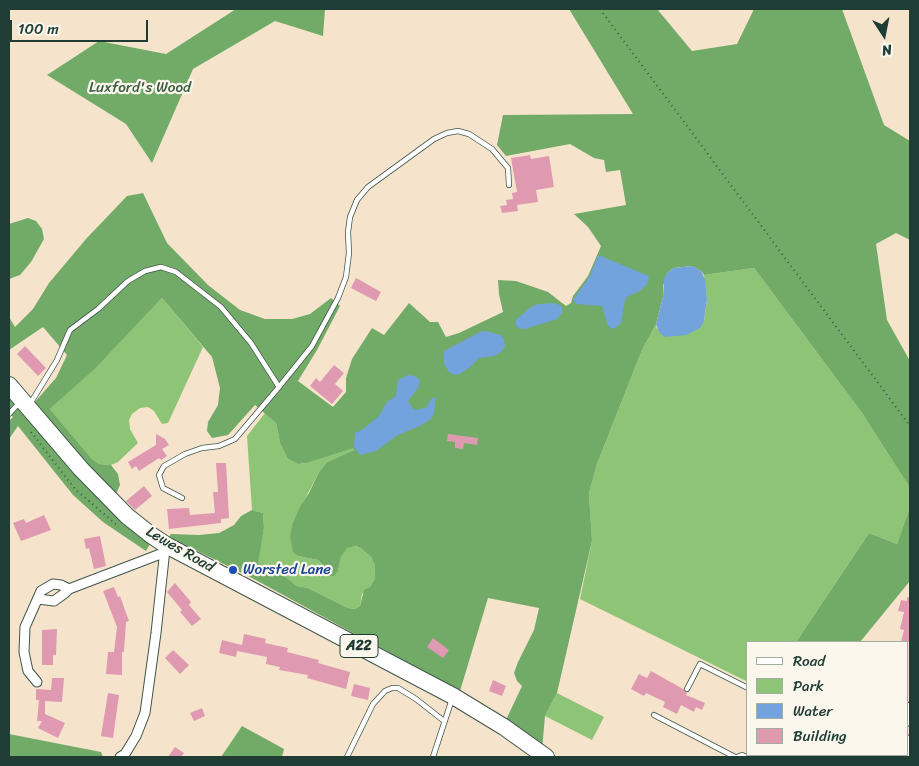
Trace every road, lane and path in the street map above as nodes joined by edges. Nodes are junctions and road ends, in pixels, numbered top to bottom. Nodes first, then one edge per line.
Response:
1 (600, 9) edge
2 (509, 185) dead end
3 (9, 385) edge
4 (279, 387) junction
5 (25, 404) junction
6 (9, 414) edge
7 (910, 426) edge
8 (182, 498) dead end
9 (165, 549) junction
10 (69, 589) junction
11 (38, 599) junction
12 (37, 682) dead end
13 (746, 687) edge
14 (687, 689) dead end
15 (453, 696) junction
16 (654, 715) dead end
17 (444, 721) junction
18 (120, 757) edge
19 (347, 757) edge
20 (433, 757) edge
21 (546, 757) edge
22 (736, 757) edge

1 - 7 path
2 - 4 lane
3 - 5 highway, Lewes Road / A22
4 - 5 lane
4 - 8 lane
5 - 6 lane
5 - 9 highway, Lewes Road / A22
9 - 10 street
9 - 15 highway, Lewes Road / A22
9 - 18 street
10 - 11 street
10 - 11 street
11 - 12 street
13 - 14 lane
15 - 17 lane
15 - 21 highway, Lewes Road / A22
16 - 22 lane
17 - 19 lane
17 - 20 lane

